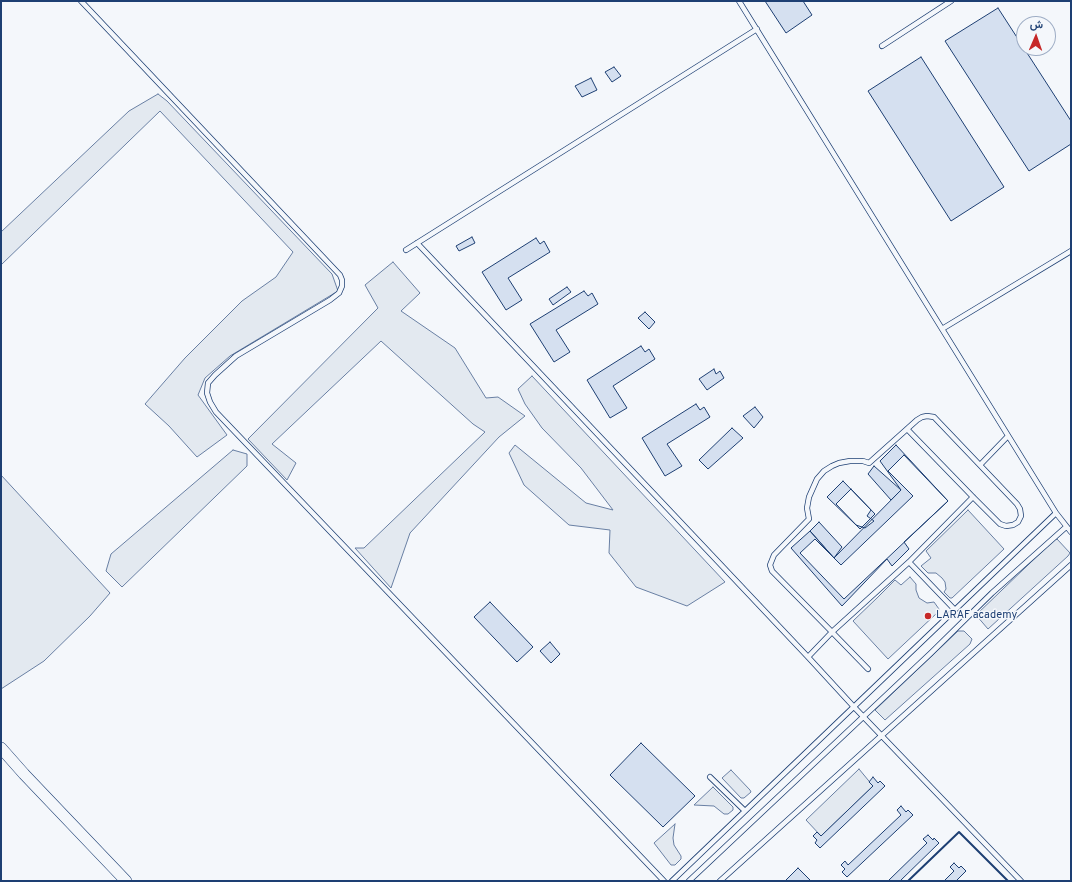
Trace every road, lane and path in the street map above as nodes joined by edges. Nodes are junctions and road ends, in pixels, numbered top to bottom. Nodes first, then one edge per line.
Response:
1 (81, 1) edge
2 (739, 1) edge
3 (951, 1) edge
4 (757, 29) junction
5 (882, 46) dead end
6 (417, 244) junction
7 (406, 250) dead end
8 (1071, 251) edge
9 (942, 329) junction
10 (907, 429) junction
11 (1008, 436) junction
12 (980, 465) junction
13 (973, 497) junction
14 (1056, 513) junction
15 (1066, 527) junction
16 (1071, 532) edge
17 (909, 562) junction
18 (1071, 565) edge
19 (955, 610) junction
20 (832, 632) junction
21 (808, 657) junction
22 (868, 669) dead end
23 (854, 707) junction
24 (864, 716) junction
25 (882, 735) junction
26 (1, 748) edge
27 (710, 777) dead end
28 (745, 811) junction
29 (126, 881) edge
30 (664, 881) edge
31 (672, 881) edge
32 (689, 881) edge
33 (720, 881) edge
34 (1021, 881) edge

1 - 30 lane
2 - 4 lane
3 - 5 lane
4 - 6 lane
4 - 9 lane
6 - 7 lane
6 - 21 lane
8 - 9 lane
9 - 11 lane
10 - 12 lane
10 - 13 lane
10 - 20 lane
11 - 12 lane
11 - 14 lane
12 - 13 lane
13 - 17 lane
14 - 15 lane
14 - 19 lane
15 - 16 lane
15 - 24 lane
17 - 19 lane
17 - 20 lane
18 - 25 lane
19 - 23 lane
20 - 21 lane
20 - 22 lane
21 - 23 lane
23 - 24 lane
23 - 28 lane
24 - 25 lane
24 - 32 lane
25 - 33 lane
25 - 34 lane
26 - 29 street
27 - 28 lane
28 - 31 lane

